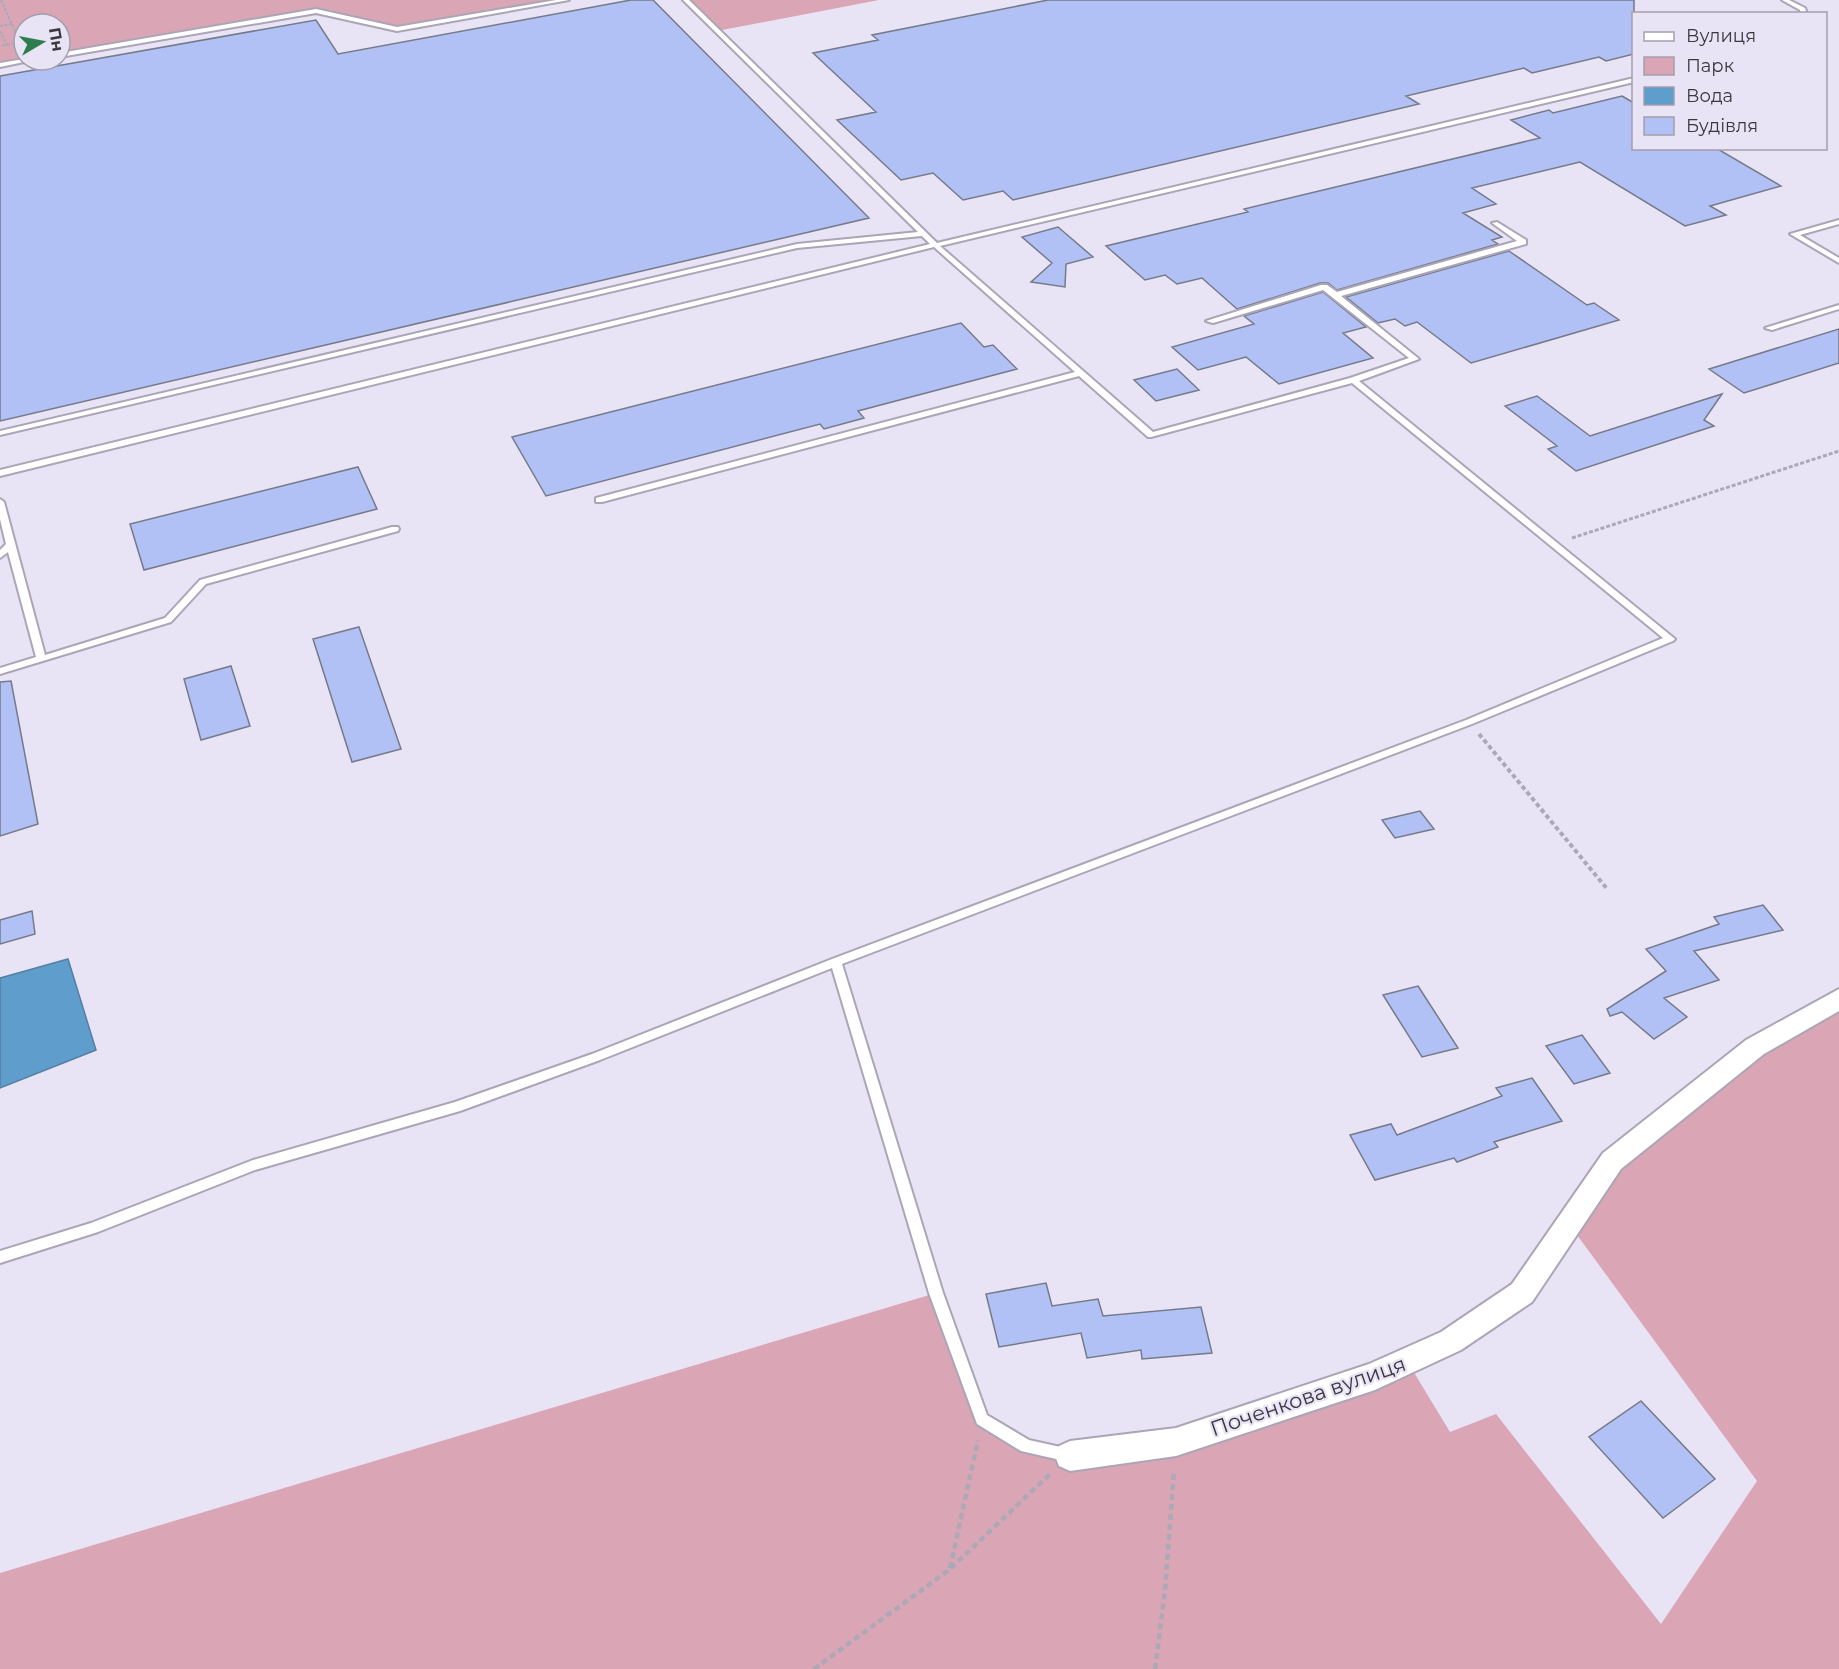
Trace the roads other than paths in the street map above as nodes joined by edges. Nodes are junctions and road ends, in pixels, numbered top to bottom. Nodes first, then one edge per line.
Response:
1 (566, 0) edge
2 (686, 0) edge
3 (1785, 0) edge
4 (1804, 12) edge
5 (72, 53) edge
6 (1632, 81) edge
7 (1839, 222) edge
8 (1495, 223) dead end
9 (924, 234) junction
10 (935, 246) junction
11 (1839, 261) edge
12 (1336, 295) junction
13 (1839, 307) edge
14 (1210, 321) dead end
15 (1769, 328) dead end
16 (1080, 373) junction
17 (1353, 380) junction
18 (0, 433) edge
19 (0, 473) edge
20 (599, 500) dead end
21 (0, 502) edge
22 (395, 529) dead end
23 (11, 544) junction
24 (0, 555) edge
25 (41, 659) junction
26 (0, 671) edge
27 (836, 962) junction
28 (1839, 999) edge
29 (0, 1257) edge
30 (1070, 1456) joint

1 - 5 lane
2 - 9 lane
3 - 4 lane
6 - 10 lane
7 - 11 lane
8 - 12 lane
9 - 10 lane
9 - 18 lane
10 - 16 lane
10 - 19 lane
12 - 14 lane
12 - 17 lane
13 - 15 lane
16 - 17 lane
16 - 20 lane
17 - 27 lane
21 - 23 lane
22 - 25 lane
23 - 24 lane
23 - 25 lane
25 - 26 lane
27 - 29 lane
27 - 30 lane
28 - 30 street, Поченкова вулиця

